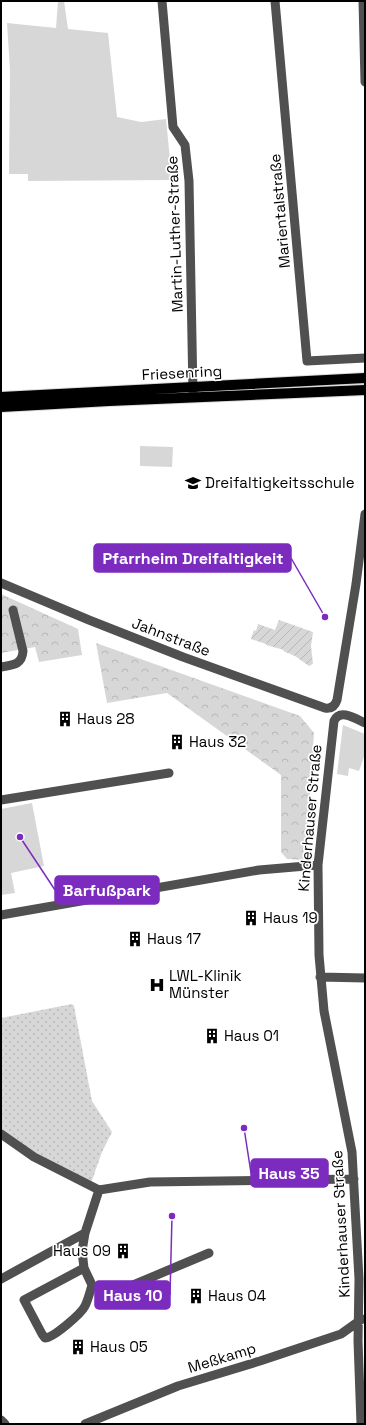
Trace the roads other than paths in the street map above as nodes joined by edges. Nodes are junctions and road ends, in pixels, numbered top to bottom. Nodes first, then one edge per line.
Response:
1 (162, 1) edge
2 (275, 1) edge
3 (363, 1) edge
4 (365, 82) edge
5 (365, 358) edge
6 (365, 378) edge
7 (193, 387) junction
8 (365, 390) edge
9 (1, 397) edge
10 (194, 397) junction
11 (1, 407) edge
12 (365, 514) edge
13 (1, 583) edge
14 (13, 610) dead end
15 (1, 667) edge
16 (365, 723) edge
17 (170, 773) dead end
18 (1, 800) edge
19 (318, 866) junction
20 (1, 915) edge
21 (320, 977) junction
22 (365, 978) edge
23 (1, 1134) edge
24 (354, 1178) junction
25 (99, 1190) junction
26 (86, 1233) junction
27 (208, 1252) dead end
28 (84, 1268) junction
29 (1, 1279) edge
30 (92, 1285) junction
31 (362, 1319) edge
32 (1, 1420) edge
33 (5, 1424) edge
34 (85, 1424) edge
35 (360, 1424) edge

1 - 7 street, Martin-Luther-Straße
2 - 5 street, Marientalstraße
3 - 4 street
6 - 7 main road, Friesenring
7 - 9 main road, Friesenring
7 - 10 street, Martin-Luther-Straße
8 - 10 main road, Friesenring
10 - 11 main road, Friesenring
12 - 13 street, Jahnstraße
14 - 15 street
16 - 19 street, Kinderhauser Straße
17 - 18 street
19 - 20 street
19 - 21 street, Kinderhauser Straße
21 - 22 street
21 - 24 street, Kinderhauser Straße
23 - 25 street
24 - 25 street
24 - 31 street, Kinderhauser Straße
25 - 26 street
26 - 28 street
26 - 29 street
27 - 30 street
28 - 30 street
28 - 30 street
31 - 34 street, Meßkamp
31 - 35 street, Kinderhauser Straße
32 - 33 street

